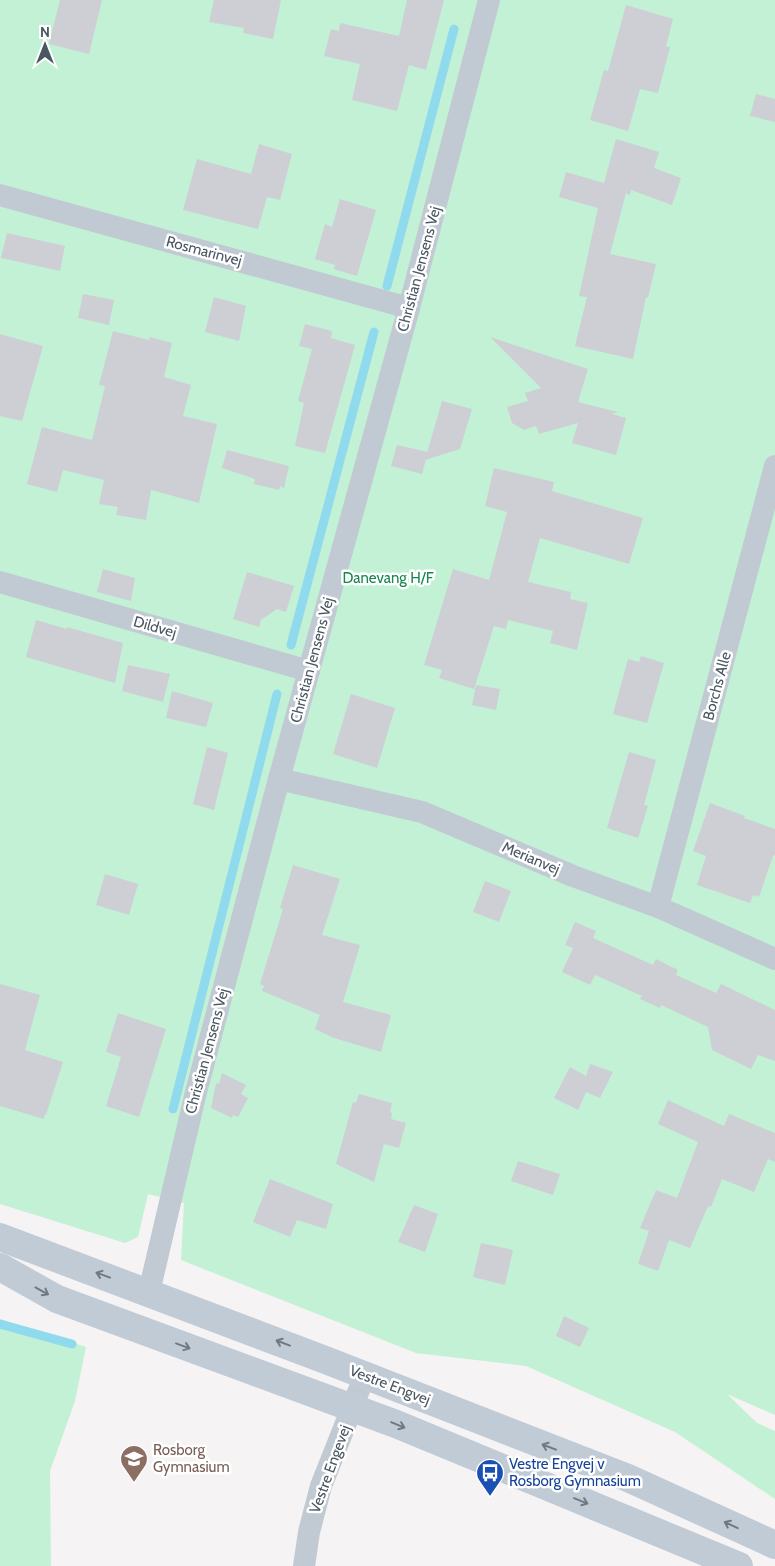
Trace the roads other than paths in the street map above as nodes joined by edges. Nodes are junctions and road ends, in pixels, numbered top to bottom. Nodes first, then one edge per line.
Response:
1 (489, 0) edge
2 (0, 195) edge
3 (409, 308) junction
4 (775, 466) edge
5 (0, 582) edge
6 (309, 671) junction
7 (279, 779) junction
8 (658, 907) junction
9 (775, 959) edge
10 (0, 1237) edge
11 (0, 1267) edge
12 (149, 1292) junction
13 (365, 1375) junction
14 (353, 1408) junction
15 (775, 1546) edge
16 (304, 1566) edge
17 (739, 1566) edge

1 - 3 street, Christian Jensens Vej
2 - 3 street, Rosmarinvej
3 - 6 street, Christian Jensens Vej
4 - 8 street, Borchs Alle
5 - 6 street, Dildvej
6 - 7 street, Christian Jensens Vej
7 - 8 street, Merianvej
7 - 12 street, Christian Jensens Vej
8 - 9 street, Merianvej
12 -> 10 street, Vestre Engvej
11 -> 14 street
13 -> 12 street, Vestre Engvej
13 - 14 street, Vestre Engevej
15 -> 13 street, Vestre Engvej
14 - 16 street, Vestre Engevej
14 -> 17 street

